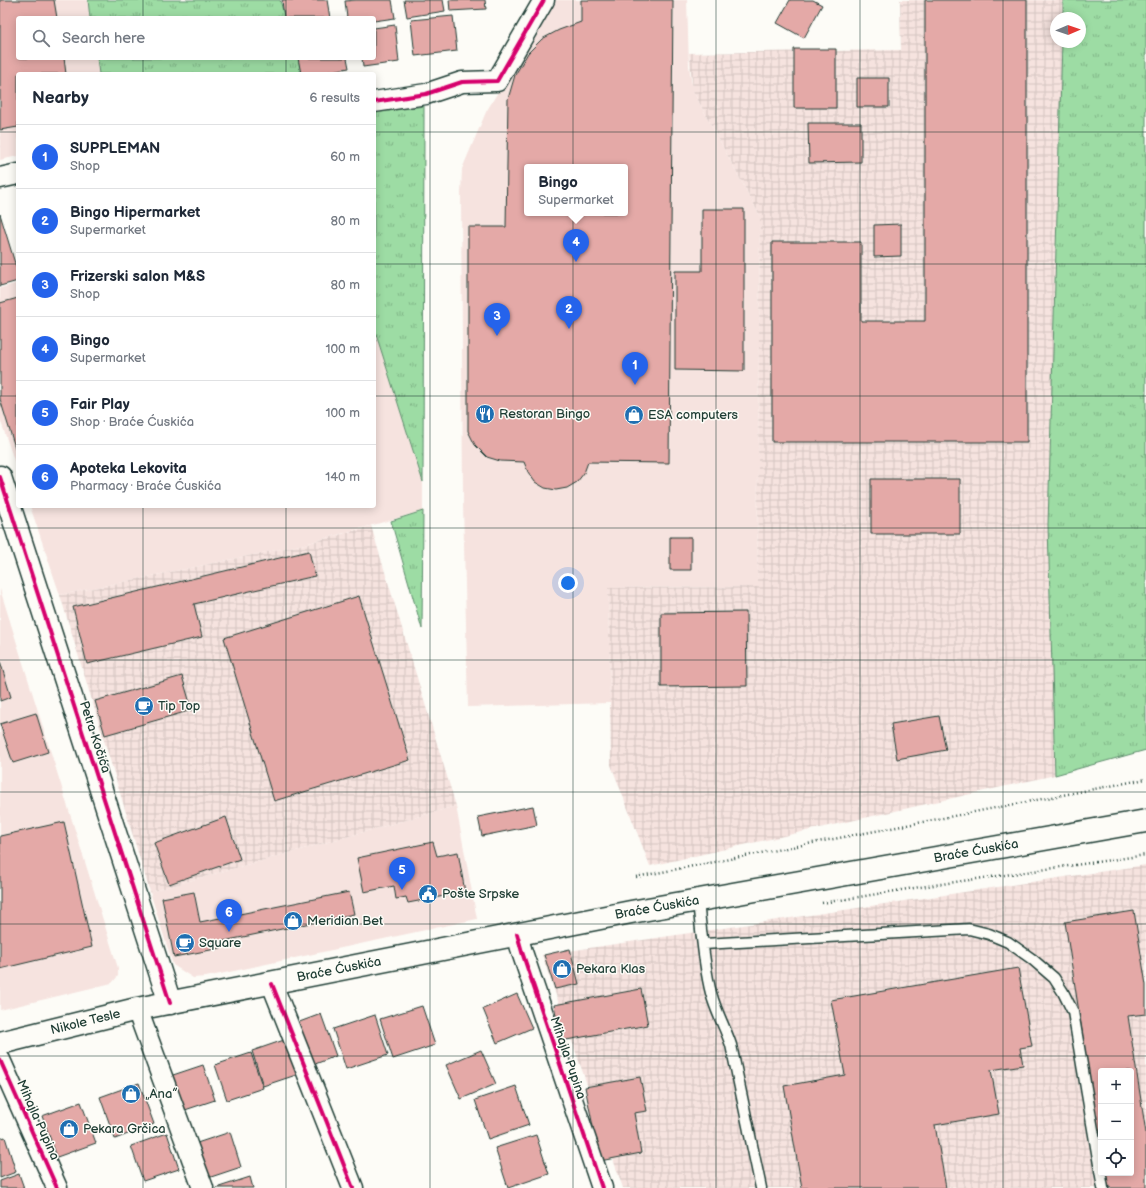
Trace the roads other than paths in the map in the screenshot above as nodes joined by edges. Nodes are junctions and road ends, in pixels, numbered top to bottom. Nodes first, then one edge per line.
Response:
1 (544, 0) edge
2 (376, 102) edge
3 (16, 174) edge
4 (0, 178) edge
5 (0, 476) edge
6 (1146, 821) edge
7 (698, 900) junction
8 (518, 934) junction
9 (704, 944) junction
10 (272, 984) junction
11 (170, 1003) junction
12 (136, 1009) junction
13 (0, 1043) edge
14 (0, 1060) edge
15 (57, 1188) edge
16 (204, 1188) edge
17 (353, 1188) edge
18 (602, 1188) edge
19 (761, 1188) edge
20 (1103, 1188) edge

1 - 2 street
3 - 4 street
5 - 11 main road, Petra Kočića
6 - 7 main road, Braće Ćuskića
7 - 8 main road, Braće Ćuskića
7 - 9 lane
8 - 10 main road, Braće Ćuskića
8 - 18 street, Mihajla Pupina
9 - 19 lane
9 - 20 lane
10 - 11 main road, Braće Ćuskića
10 - 17 street
11 - 12 main road, Nikole Tesle
12 - 13 main road, Nikole Tesle
12 - 16 street
14 - 15 street, Mihajla Pupina

